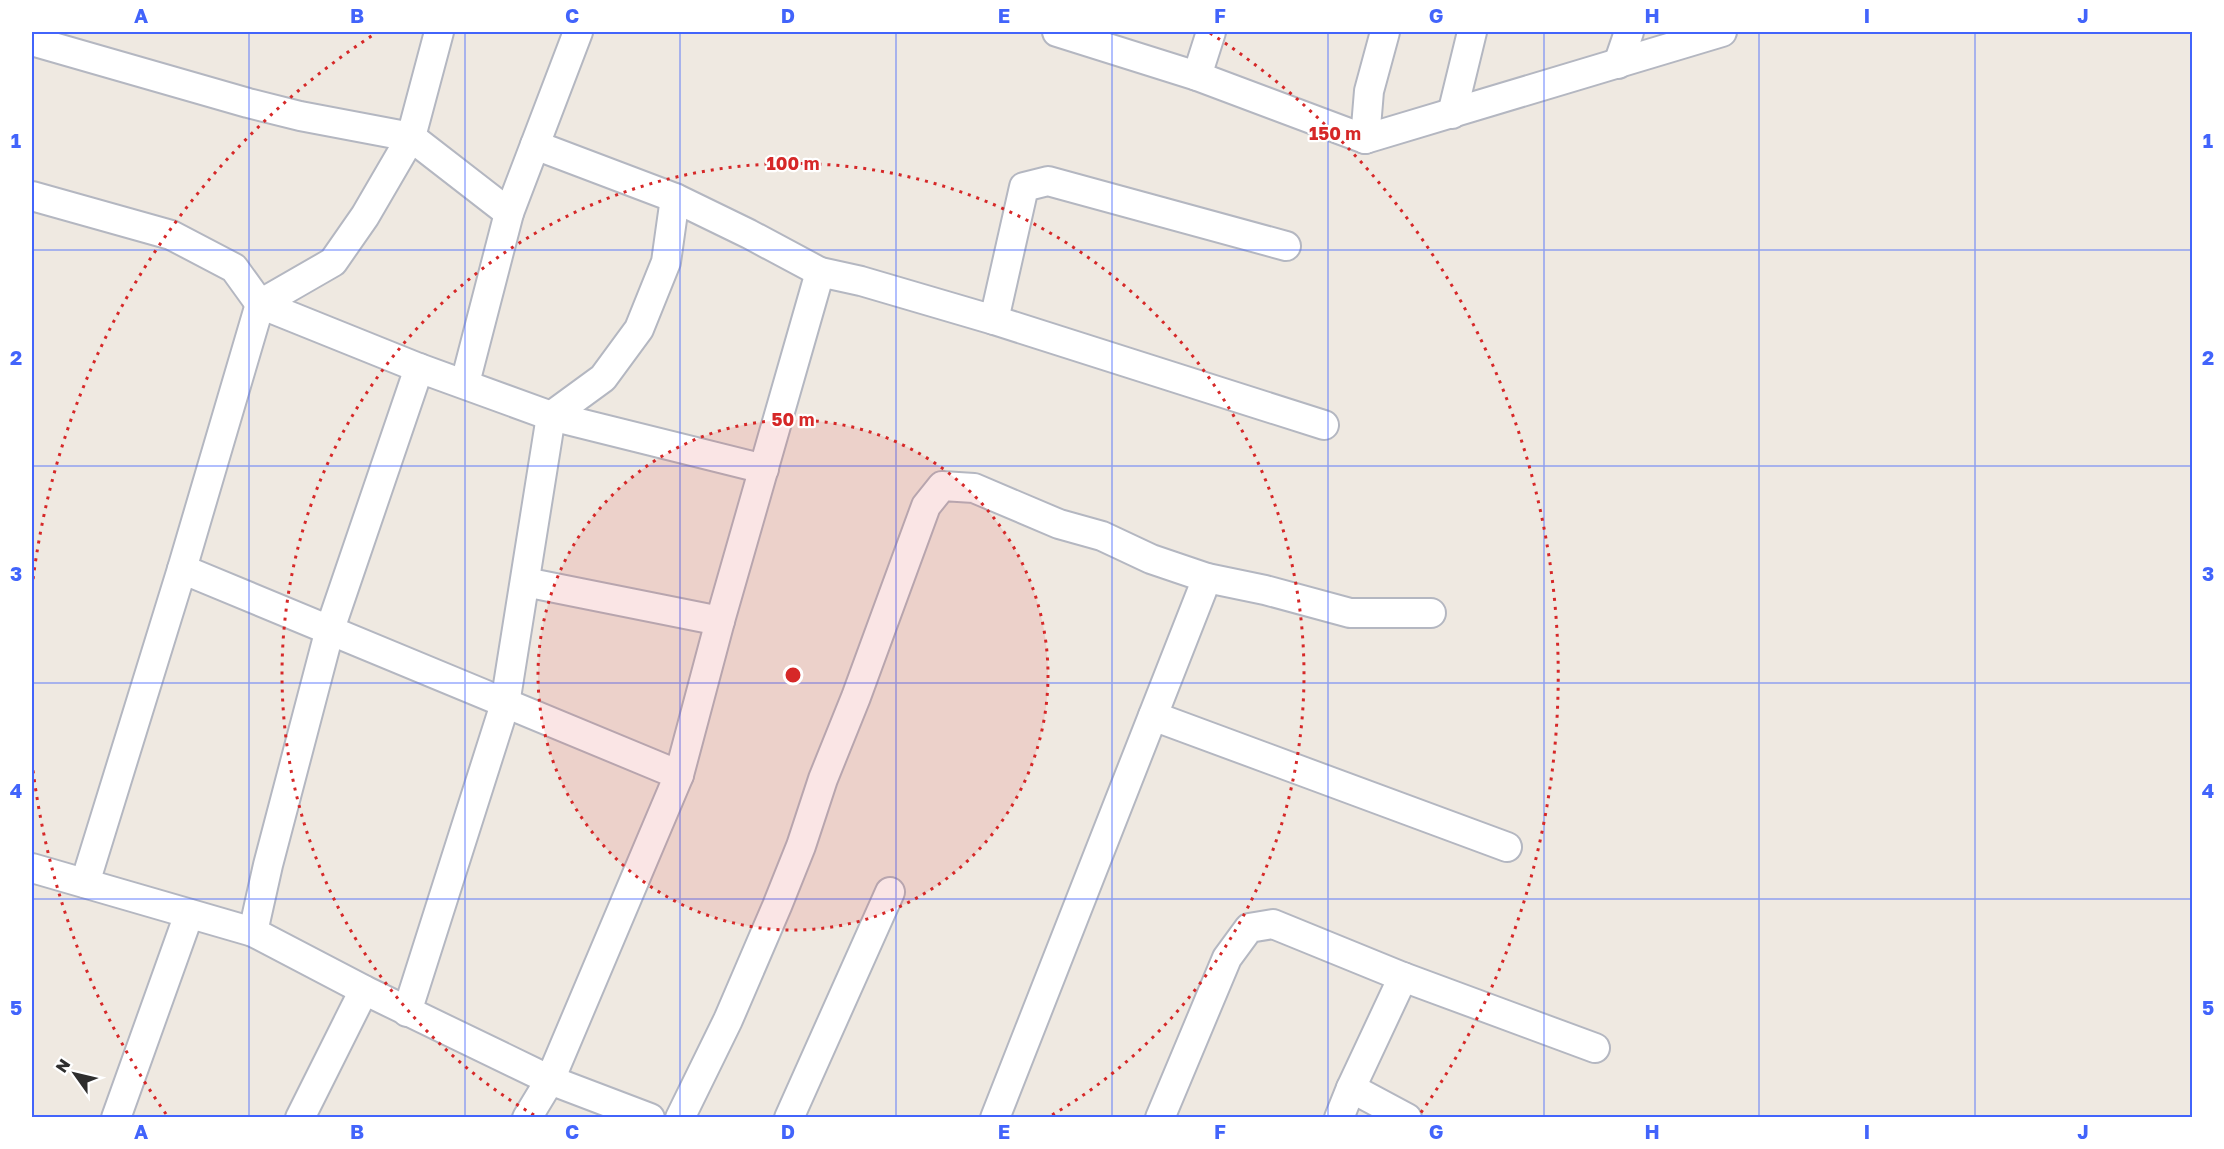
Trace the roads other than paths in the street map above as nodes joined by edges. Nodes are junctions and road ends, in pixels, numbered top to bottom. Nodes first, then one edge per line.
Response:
1 (439, 32) edge
2 (578, 32) edge
3 (1058, 32) edge
4 (1211, 32) edge
5 (1385, 32) edge
6 (1472, 32) edge
7 (1629, 32) edge
8 (1722, 32) edge
9 (32, 41) edge
10 (1618, 64) junction
11 (1197, 76) junction
12 (1452, 114) junction
13 (411, 137) junction
14 (1365, 139) junction
15 (535, 145) junction
16 (32, 196) edge
17 (675, 198) junction
18 (509, 213) junction
19 (1286, 246) dead end
20 (820, 272) junction
21 (260, 304) junction
22 (994, 320) junction
23 (418, 368) junction
24 (465, 383) junction
25 (551, 416) junction
26 (1324, 425) dead end
27 (764, 469) junction
28 (182, 569) junction
29 (1207, 578) junction
30 (525, 582) junction
31 (1431, 613) dead end
32 (720, 621) junction
33 (330, 629) junction
34 (504, 704) junction
35 (1153, 716) junction
36 (679, 775) junction
37 (1507, 847) dead end
38 (32, 868) edge
39 (85, 883) junction
40 (890, 892) dead end
41 (189, 914) junction
42 (253, 932) junction
43 (1403, 977) junction
44 (364, 990) junction
45 (407, 1012) junction
46 (1595, 1048) dead end
47 (550, 1080) junction
48 (1352, 1088) junction
49 (116, 1118) edge
50 (300, 1118) edge
51 (526, 1118) edge
52 (650, 1118) edge
53 (680, 1118) edge
54 (789, 1118) edge
55 (995, 1118) edge
56 (1160, 1118) edge
57 (1339, 1118) edge
58 (1407, 1118) edge

1 - 13 street
2 - 15 street
3 - 11 street
4 - 11 street
5 - 14 street
6 - 12 street
7 - 10 street
8 - 10 street
9 - 13 street
10 - 12 street
11 - 14 street
12 - 14 street
13 - 18 street
13 - 21 street
15 - 17 street
15 - 18 street
16 - 21 street
17 - 20 street
17 - 25 street
18 - 24 street
19 - 22 street
20 - 22 street
20 - 27 street
21 - 23 street
21 - 28 street
22 - 26 street
23 - 24 street
23 - 33 street
24 - 25 street
25 - 27 street
25 - 30 street
27 - 32 street
28 - 33 street
28 - 39 street
29 - 31 street
29 - 35 street
29 - 53 street
30 - 32 street
30 - 34 street
32 - 36 street
33 - 34 street
33 - 42 street
34 - 36 street
34 - 45 street
35 - 37 street
35 - 55 street
36 - 47 street
38 - 39 street
39 - 41 street
40 - 54 street
41 - 42 street
41 - 49 street
42 - 44 street
43 - 46 street
43 - 48 street
43 - 56 street
44 - 45 street
44 - 50 street
45 - 47 street
47 - 51 street
47 - 52 street
48 - 57 street
48 - 58 street

